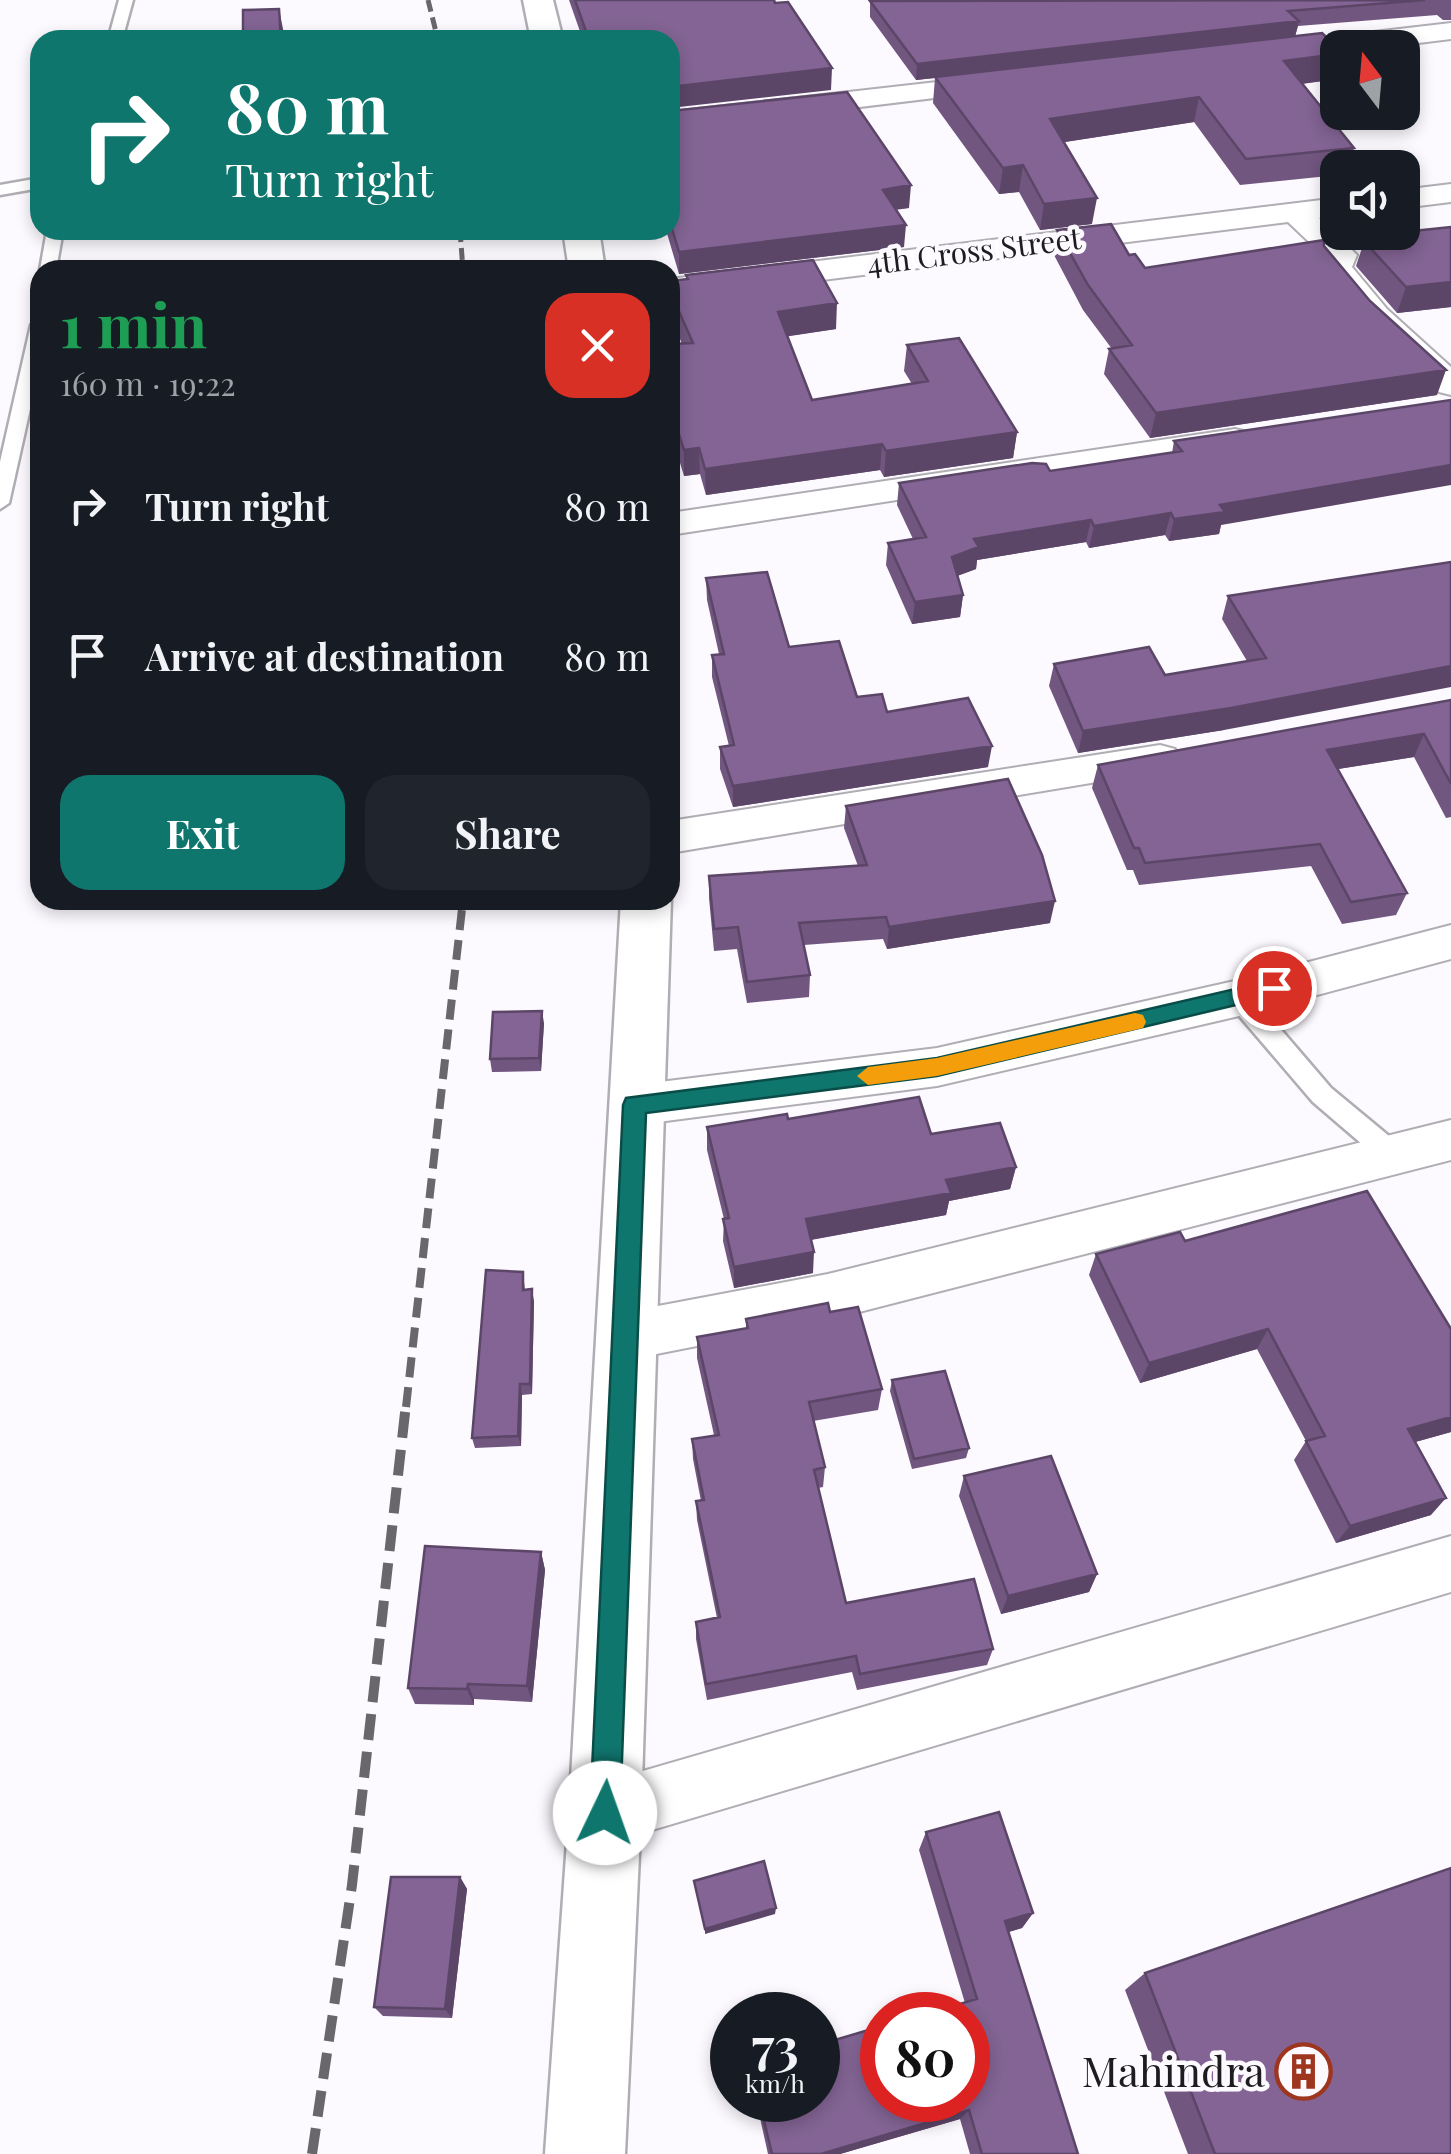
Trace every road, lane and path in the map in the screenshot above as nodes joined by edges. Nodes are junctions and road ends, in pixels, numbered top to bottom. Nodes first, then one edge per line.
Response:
1 (126, 0) edge
2 (538, 0) edge
3 (118, 30) edge
4 (544, 30) edge
5 (1451, 31) edge
6 (1236, 56) edge
7 (1022, 80) edge
8 (680, 120) edge
9 (30, 184) edge
10 (0, 190) edge
11 (1451, 192) edge
12 (1420, 196) edge
13 (1320, 209) edge
14 (1295, 212) junction
15 (680, 288) edge
16 (30, 384) edge
17 (1445, 400) edge
18 (1275, 433) edge
19 (0, 503) edge
20 (680, 522) edge
21 (1206, 751) edge
22 (680, 835) edge
23 (645, 910) edge
24 (1451, 942) edge
25 (1239, 998) junction
26 (634, 1105) junction
27 (1451, 1140) edge
28 (1392, 1154) junction
29 (626, 1336) junction
30 (1451, 1564) edge
31 (605, 1813) junction
32 (585, 2154) edge

1 - 3 lane
2 - 4 highway
5 - 6 street
7 - 8 street
9 - 10 lane
11 - 12 street
13 - 14 street, 4th Cross Street
14 - 15 street, 4th Cross Street
14 - 17 street
16 - 19 lane
18 - 20 street
21 - 22 street
23 - 26 highway
24 - 25 street
25 - 26 street
25 - 28 lane
26 - 29 highway
27 - 28 street
28 - 29 street
29 - 31 highway
30 - 31 street
31 - 32 highway

